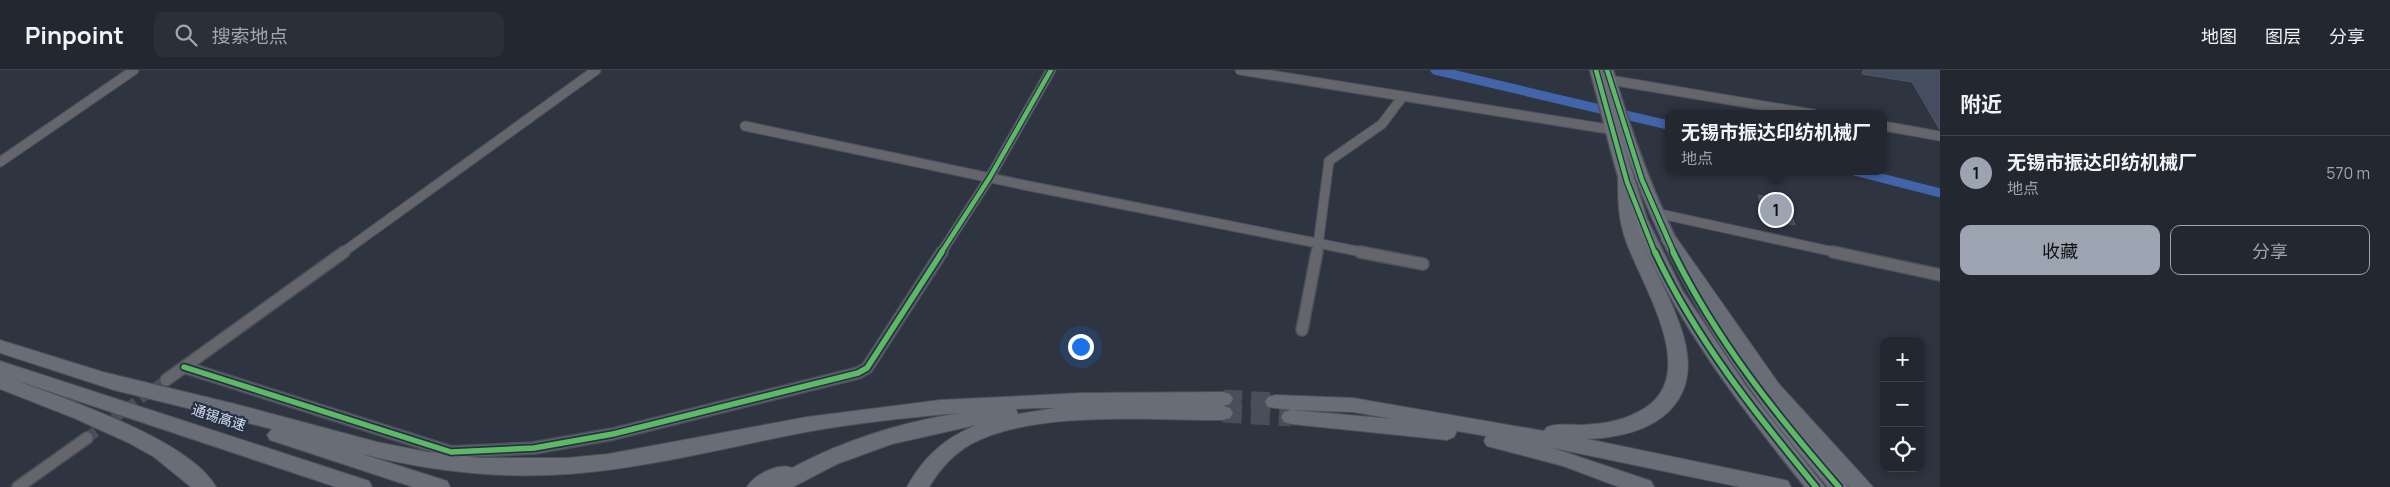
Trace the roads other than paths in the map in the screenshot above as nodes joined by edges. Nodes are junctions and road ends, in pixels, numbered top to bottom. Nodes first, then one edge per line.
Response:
1 (134, 70) edge
2 (596, 70) edge
3 (1051, 70) edge
4 (1240, 70) edge
5 (1596, 70) edge
6 (1608, 75) edge
7 (1403, 96) junction
8 (1792, 110) edge
9 (1614, 114) junction
10 (745, 126) dead end
11 (1887, 127) edge
12 (1940, 136) edge
13 (0, 162) edge
14 (990, 177) junction
15 (1626, 177) junction
16 (1656, 212) junction
17 (1669, 240) junction
18 (1318, 242) junction
19 (1423, 264) dead end
20 (1940, 275) edge
21 (1302, 330) dead end
22 (0, 346) edge
23 (184, 367) junction
24 (0, 368) edge
25 (104, 379) junction
26 (166, 380) tunnel mouth
27 (0, 382) edge
28 (1275, 402) tunnel mouth
29 (1223, 406) tunnel mouth
30 (1066, 407) junction
31 (1290, 417) tunnel mouth
32 (1455, 428) junction
33 (87, 438) tunnel mouth
34 (1632, 459) junction
35 (770, 485) edge
36 (18, 487) edge
37 (206, 487) edge
38 (361, 487) edge
39 (439, 487) edge
40 (918, 487) edge
41 (1643, 487) edge
42 (1748, 487) edge
43 (1780, 487) edge
44 (1816, 487) edge
45 (1838, 487) edge
46 (1862, 487) edge

1 - 13 street
2 - 23 street
3 - 14 street
4 - 7 street
5 - 9 main road
6 - 8 street
6 - 9 main road
7 - 9 street
7 - 18 street
9 - 15 main road
9 - 16 main road
10 - 14 street
11 - 12 street
14 - 18 street
14 - 23 street
15 - 32 highway
15 - 44 main road
16 - 17 main road
16 - 20 street
17 - 45 main road
17 - 46 highway
18 - 19 street
18 - 21 street
22 - 25 highway, 通锡高速
23 - 26 street
24 - 38 highway, 通锡高速
25 - 30 highway
25 - 39 highway, 通锡高速
27 - 37 highway
28 - 32 highway
29 - 30 highway
30 - 35 highway
30 - 40 highway
31 - 32 highway
32 - 34 highway
32 - 41 highway
33 - 36 street
34 - 42 highway
34 - 43 highway

